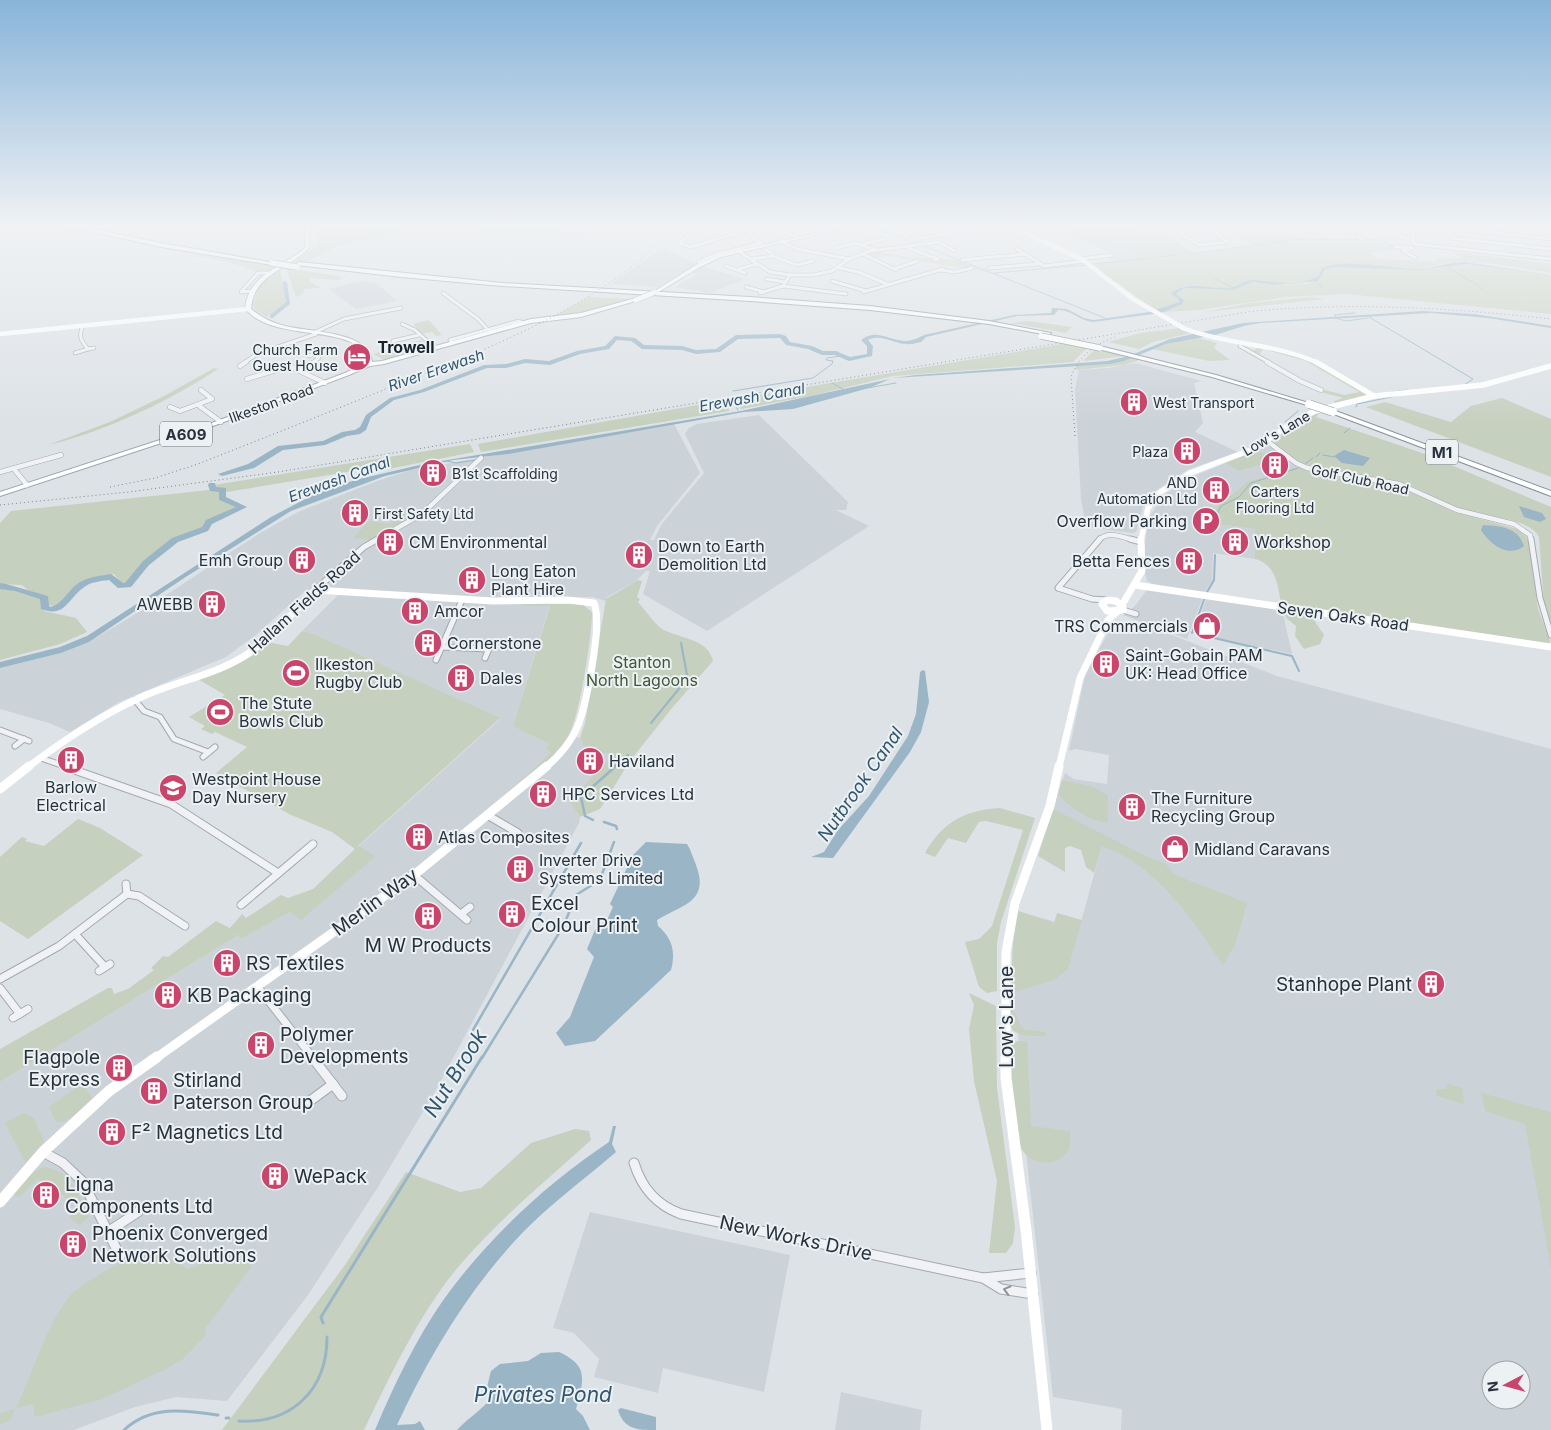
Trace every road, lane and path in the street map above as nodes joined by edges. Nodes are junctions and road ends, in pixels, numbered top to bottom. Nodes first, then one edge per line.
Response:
1 (241, 292) edge
2 (252, 292) joint
3 (557, 292) edge
4 (655, 292) edge
5 (765, 292) edge
6 (817, 292) edge
7 (1124, 292) edge
8 (443, 293) dead end
9 (760, 293) dead end
10 (846, 294) dead end
11 (401, 308) dead end
12 (248, 309) junction
13 (402, 324) dead end
14 (83, 326) junction
15 (489, 331) junction
16 (0, 334) edge
17 (314, 334) junction
18 (419, 335) junction
19 (396, 339) dead end
20 (1258, 345) junction
21 (260, 346) dead end
22 (1240, 346) dead end
23 (434, 347) junction
24 (94, 348) dead end
25 (88, 349) junction
26 (1248, 350) junction
27 (319, 352) dead end
28 (75, 353) dead end
29 (257, 354) junction
30 (369, 364) junction
31 (240, 366) dead end
32 (1551, 366) edge
33 (298, 369) junction
34 (247, 379) dead end
35 (325, 383) junction
36 (203, 390) dead end
37 (1321, 390) dead end
38 (1374, 396) junction
39 (198, 404) junction
40 (170, 408) dead end
41 (1335, 411) junction
42 (221, 422) junction
43 (1267, 441) junction
44 (60, 455) dead end
45 (481, 458) dead end
46 (14, 469) junction
47 (0, 472) edge
48 (27, 485) junction
49 (1551, 488) edge
50 (0, 494) edge
51 (1551, 494) edge
52 (1141, 539) junction
53 (1136, 585) junction
54 (315, 590) junction
55 (1126, 596) junction
56 (462, 600) junction
57 (1107, 604) junction
58 (1121, 609) junction
59 (1136, 614) dead end
60 (1108, 620) junction
61 (1551, 634) edge
62 (442, 647) junction
63 (1551, 647) edge
64 (485, 658) dead end
65 (436, 660) dead end
66 (135, 700) junction
67 (0, 730) edge
68 (15, 746) dead end
69 (215, 747) dead end
70 (208, 752) junction
71 (202, 756) dead end
72 (41, 758) junction
73 (4, 782) edge
74 (0, 789) edge
75 (488, 816) junction
76 (518, 833) dead end
77 (313, 844) dead end
78 (278, 873) junction
79 (414, 875) junction
80 (126, 884) dead end
81 (127, 894) junction
82 (241, 905) dead end
83 (470, 907) dead end
84 (461, 914) junction
85 (467, 920) dead end
86 (185, 926) dead end
87 (75, 934) junction
88 (105, 967) dead end
89 (0, 979) edge
90 (257, 986) junction
91 (0, 988) edge
92 (28, 1009) dead end
93 (333, 1084) junction
94 (342, 1096) dead end
95 (310, 1101) dead end
96 (43, 1152) junction
97 (634, 1163) dead end
98 (0, 1202) edge
99 (138, 1212) dead end
100 (109, 1231) junction
101 (120, 1256) dead end
102 (1031, 1273) junction
103 (983, 1278) junction
104 (1033, 1294) junction
105 (1047, 1430) edge

1 - 2 street
2 - 12 main road
3 - 41 highway, M1, bridge
4 - 15 main road, A609, bridge
5 - 9 street
6 - 10 street
7 - 20 street, bridge
8 - 15 street
11 - 17 street
12 - 14 street
12 - 17 main road
13 - 18 street
14 - 16 street
14 - 25 street
15 - 23 main road, A609
17 - 29 street
17 - 30 main road
18 - 19 street
18 - 23 street
20 - 26 street
20 - 38 street
21 - 29 street
22 - 26 street
23 - 30 main road, A609
24 - 25 street
25 - 28 street
26 - 37 street
27 - 33 street
29 - 31 street
30 - 35 main road, Ilkeston Road / A609
32 - 38 street, Low's Lane
33 - 34 street
33 - 35 street
35 - 42 main road, Ilkeston Road / A609
36 - 39 street
38 - 43 street, Low's Lane
39 - 40 street
39 - 42 street
41 - 49 highway, M1
41 - 51 highway, M1
42 - 48 main road, Ilkeston Road / A609
43 - 52 street, Low's Lane
43 - 61 street, Golf Club Road
44 - 46 street
45 - 54 street, Hallam Fields Road
46 - 47 street
46 - 48 street
48 - 50 main road, Ilkeston Road / A609
52 - 53 street, Low's Lane
52 - 57 street
53 - 55 street, Low's Lane
53 - 63 street, Seven Oaks Road
54 - 56 street
54 - 66 street, Hallam Fields Road
55 - 57 street, Low's Lane
55 - 58 street, Low's Lane
56 - 62 street
56 - 75 street, Merlin Way
57 - 58 street
57 - 58 street
57 - 60 street
58 - 59 street
58 - 60 street, Low's Lane
60 - 102 street, Low's Lane
62 - 64 street
62 - 65 street
66 - 70 street
66 - 72 street, Hallam Fields Road
67 - 68 street
69 - 70 street
70 - 71 street
72 - 73 street, Hallam Fields Road
72 - 78 street
73 - 74 street, Hallam Fields Road
75 - 76 street
75 - 79 street, Merlin Way
77 - 78 street
78 - 82 street
79 - 84 street
79 - 90 street, Merlin Way
80 - 81 street
81 - 86 street
81 - 87 street
83 - 84 street
84 - 85 street
87 - 88 street
87 - 89 street
90 - 93 street
90 - 96 street, Merlin Way
91 - 92 street
93 - 94 street
93 - 95 street
96 - 98 street, Merlin Way
96 - 100 street
97 - 103 street, New Works Drive
99 - 100 street
100 - 101 street
102 - 103 street, New Works Drive
102 - 104 street, Low's Lane
104 -> 103 street, New Works Drive
104 - 105 street, Low's Lane

